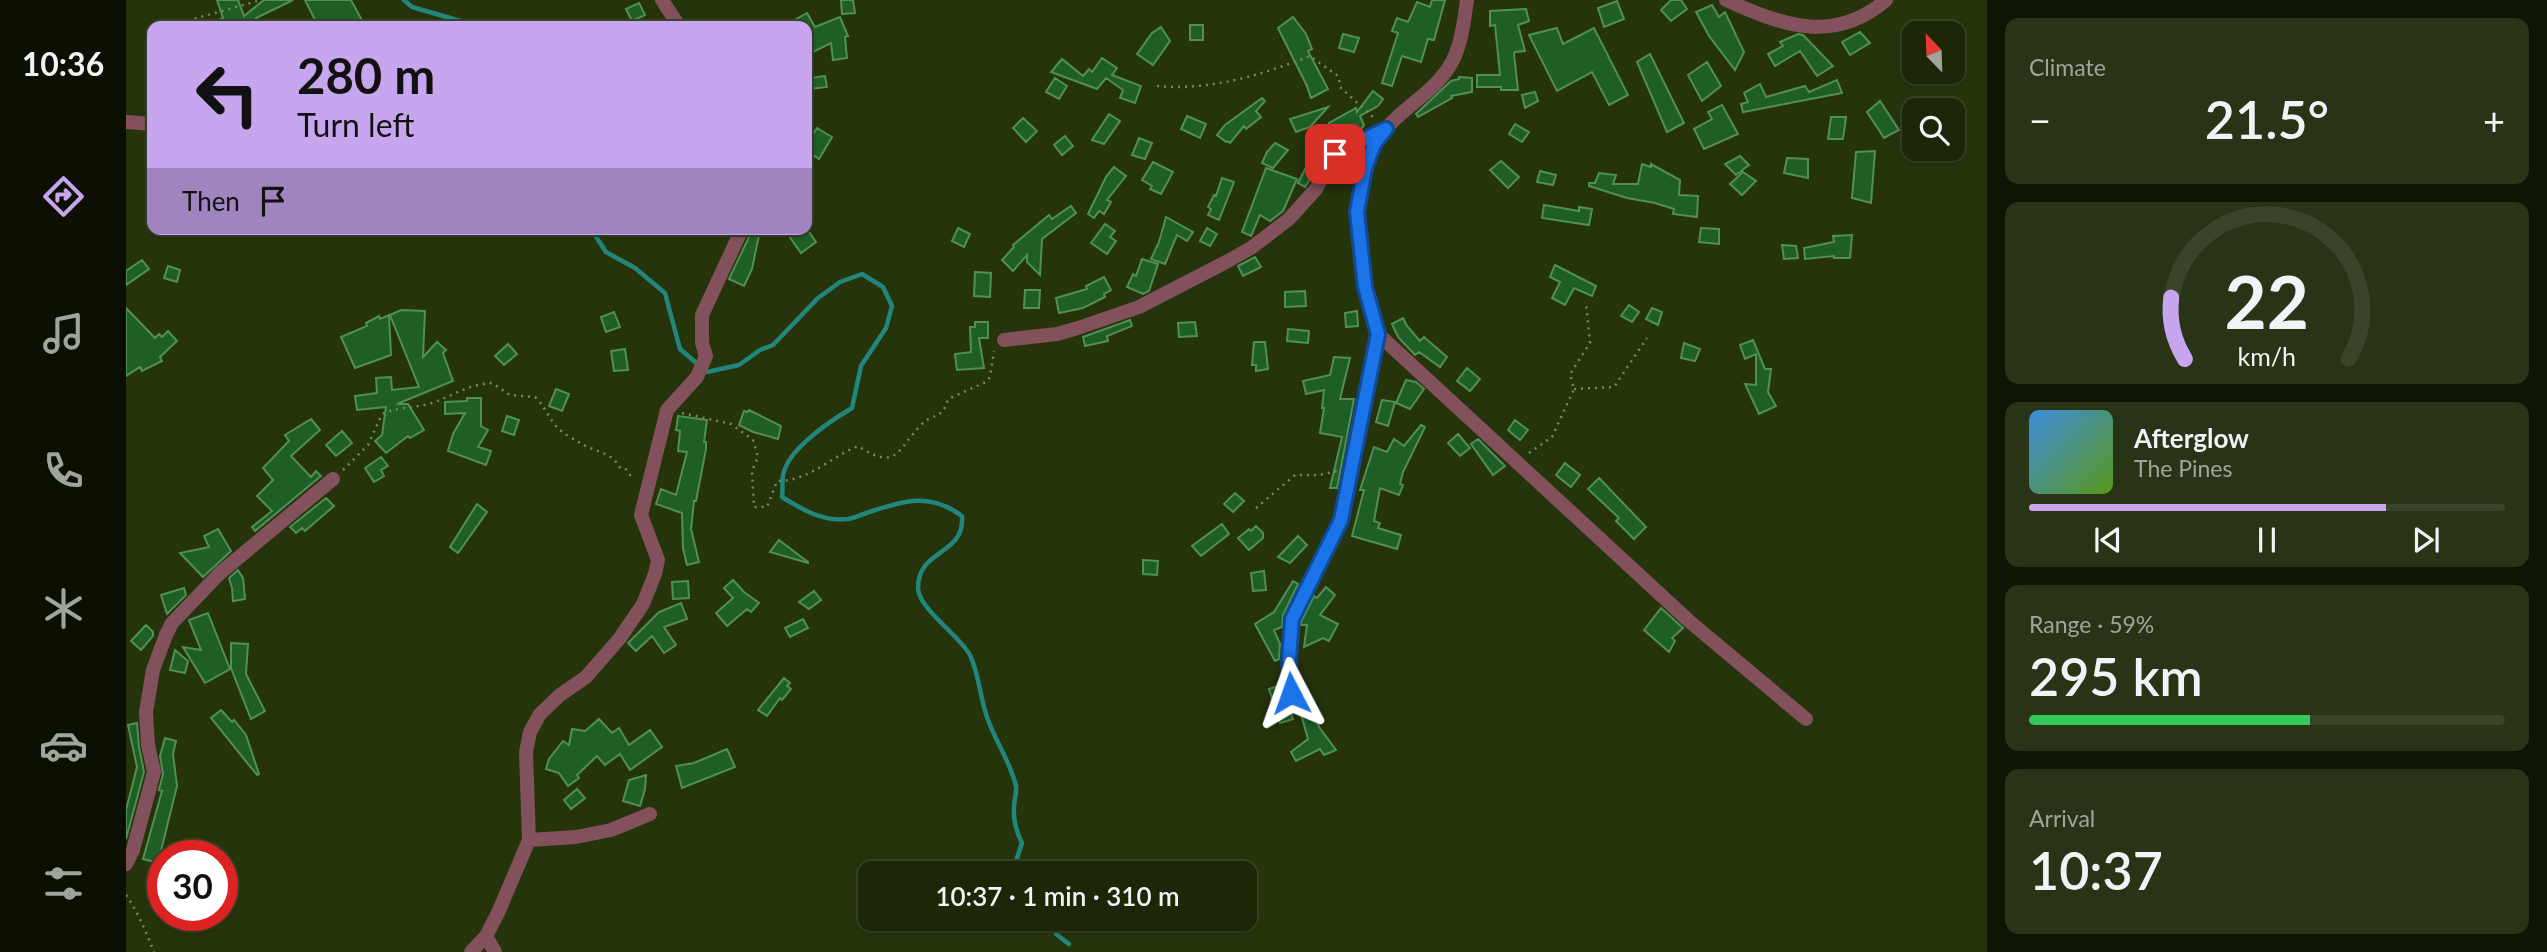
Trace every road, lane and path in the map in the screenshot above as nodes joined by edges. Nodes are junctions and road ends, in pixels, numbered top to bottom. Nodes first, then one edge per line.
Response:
1 (261, 0) edge
2 (662, 0) edge
3 (1467, 0) edge
4 (1726, 0) edge
5 (1886, 0) edge
6 (189, 21) edge
7 (676, 21) edge
8 (1157, 86) dead end
9 (126, 122) edge
10 (147, 124) edge
11 (1386, 129) junction
12 (739, 235) edge
13 (1586, 302) dead end
14 (1378, 334) junction
15 (1647, 338) dead end
16 (1004, 340) joint
17 (1574, 389) junction
18 (667, 410) junction
19 (1518, 461) junction
20 (1352, 468) junction
21 (640, 472) dead end
22 (333, 479) joint
23 (1256, 508) dead end
24 (1291, 693) dead end
25 (1805, 719) dead end
26 (650, 814) dead end
27 (529, 840) junction
28 (126, 864) edge
29 (126, 895) edge
30 (486, 936) junction
31 (154, 952) edge
32 (471, 952) edge
33 (495, 952) edge

1 - 6 path
2 - 7 street
3 - 11 street
4 - 5 street
8 - 11 path
9 - 10 street
11 - 14 street
11 - 16 street
12 - 18 street
13 - 17 path
14 - 19 street
14 - 20 street
15 - 17 path
16 - 18 path
17 - 19 path
18 - 27 street
19 - 25 street
20 - 23 path
20 - 24 street
21 - 22 path
22 - 28 street
26 - 27 street
27 - 30 street
29 - 31 path
30 - 32 street
30 - 33 street

